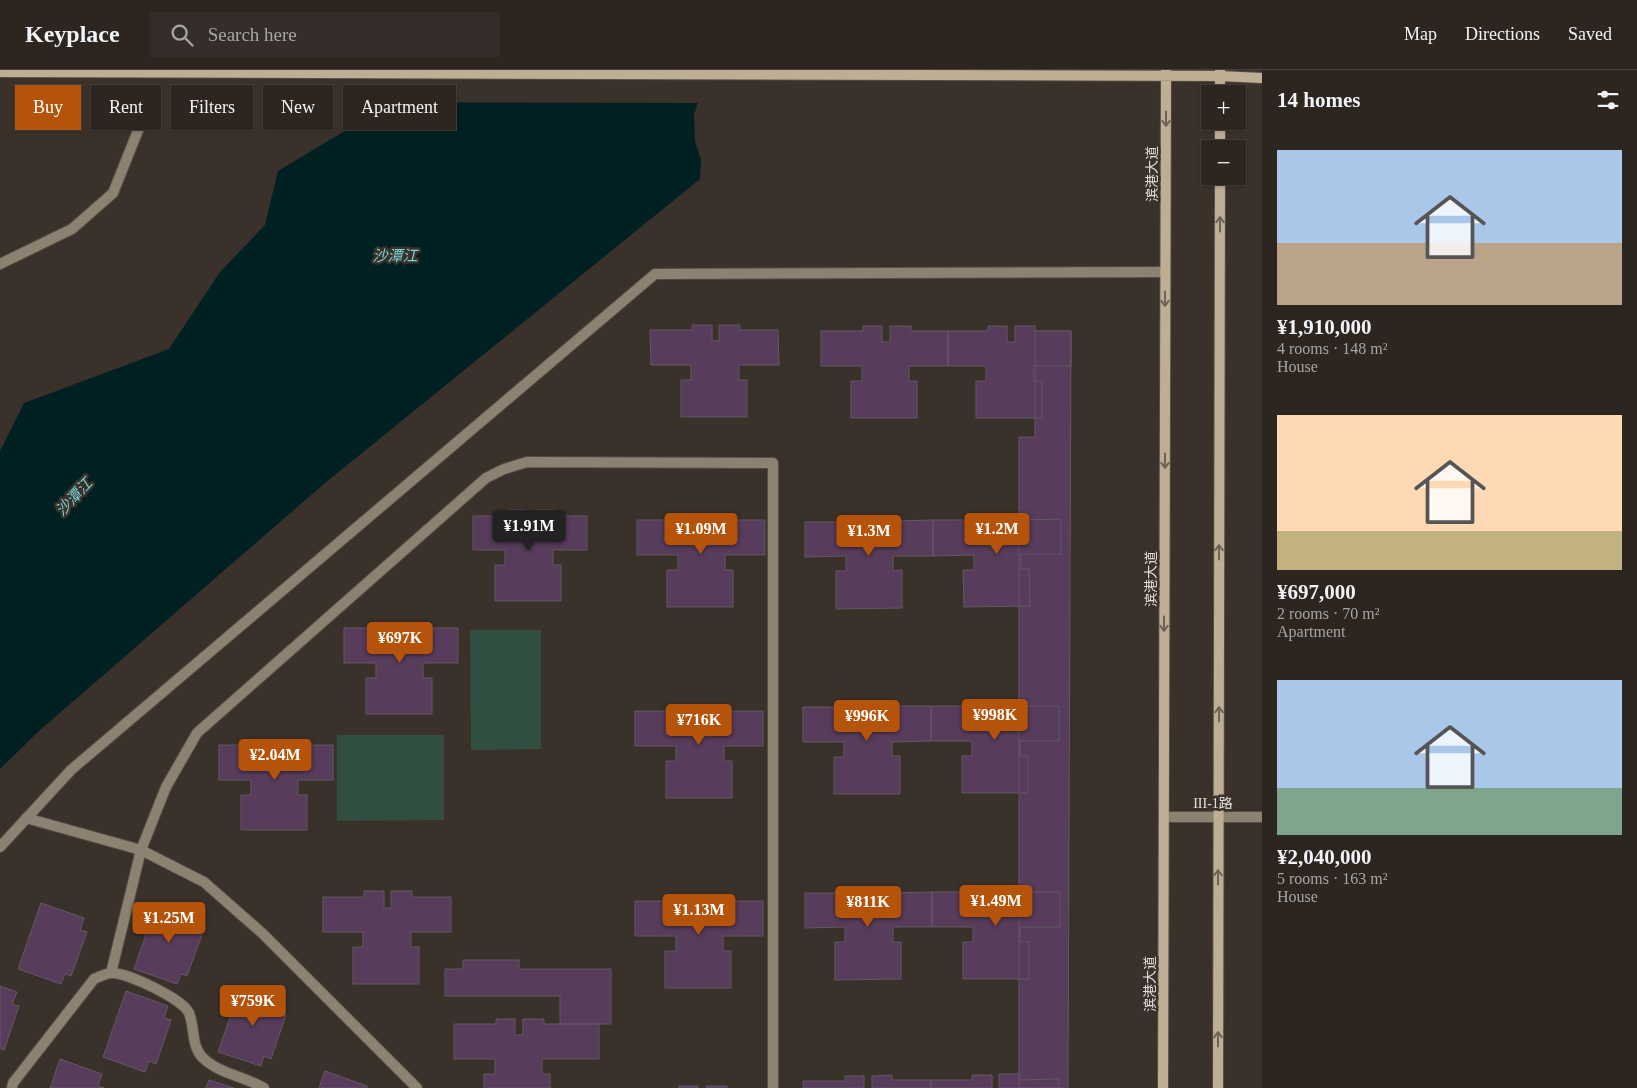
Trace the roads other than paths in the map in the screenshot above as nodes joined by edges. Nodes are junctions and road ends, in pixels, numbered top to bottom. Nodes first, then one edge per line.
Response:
1 (0, 72) edge
2 (1166, 73) edge
3 (1220, 73) edge
4 (1262, 78) edge
5 (138, 130) edge
6 (1220, 185) edge
7 (0, 264) edge
8 (1165, 272) junction
9 (1164, 817) junction
10 (1218, 817) junction
11 (1262, 817) edge
12 (26, 818) junction
13 (0, 847) edge
14 (141, 850) junction
15 (111, 973) junction
16 (12, 1088) edge
17 (264, 1088) edge
18 (417, 1088) edge
19 (773, 1088) edge
20 (1163, 1088) edge
21 (1218, 1088) edge

1 - 2 main road
2 - 3 main road
2 -> 8 main road, 滨港大道
3 - 4 main road
5 - 7 street
10 -> 6 main road
8 -> 9 main road, 滨港大道
8 - 12 street
9 - 10 street, III-1路
9 - 20 main road, 滨港大道
10 - 11 street, III-1路
21 -> 10 main road
12 - 13 street
12 - 14 street
14 - 15 street
14 - 18 street
14 - 19 street
15 - 16 street
15 - 17 street

